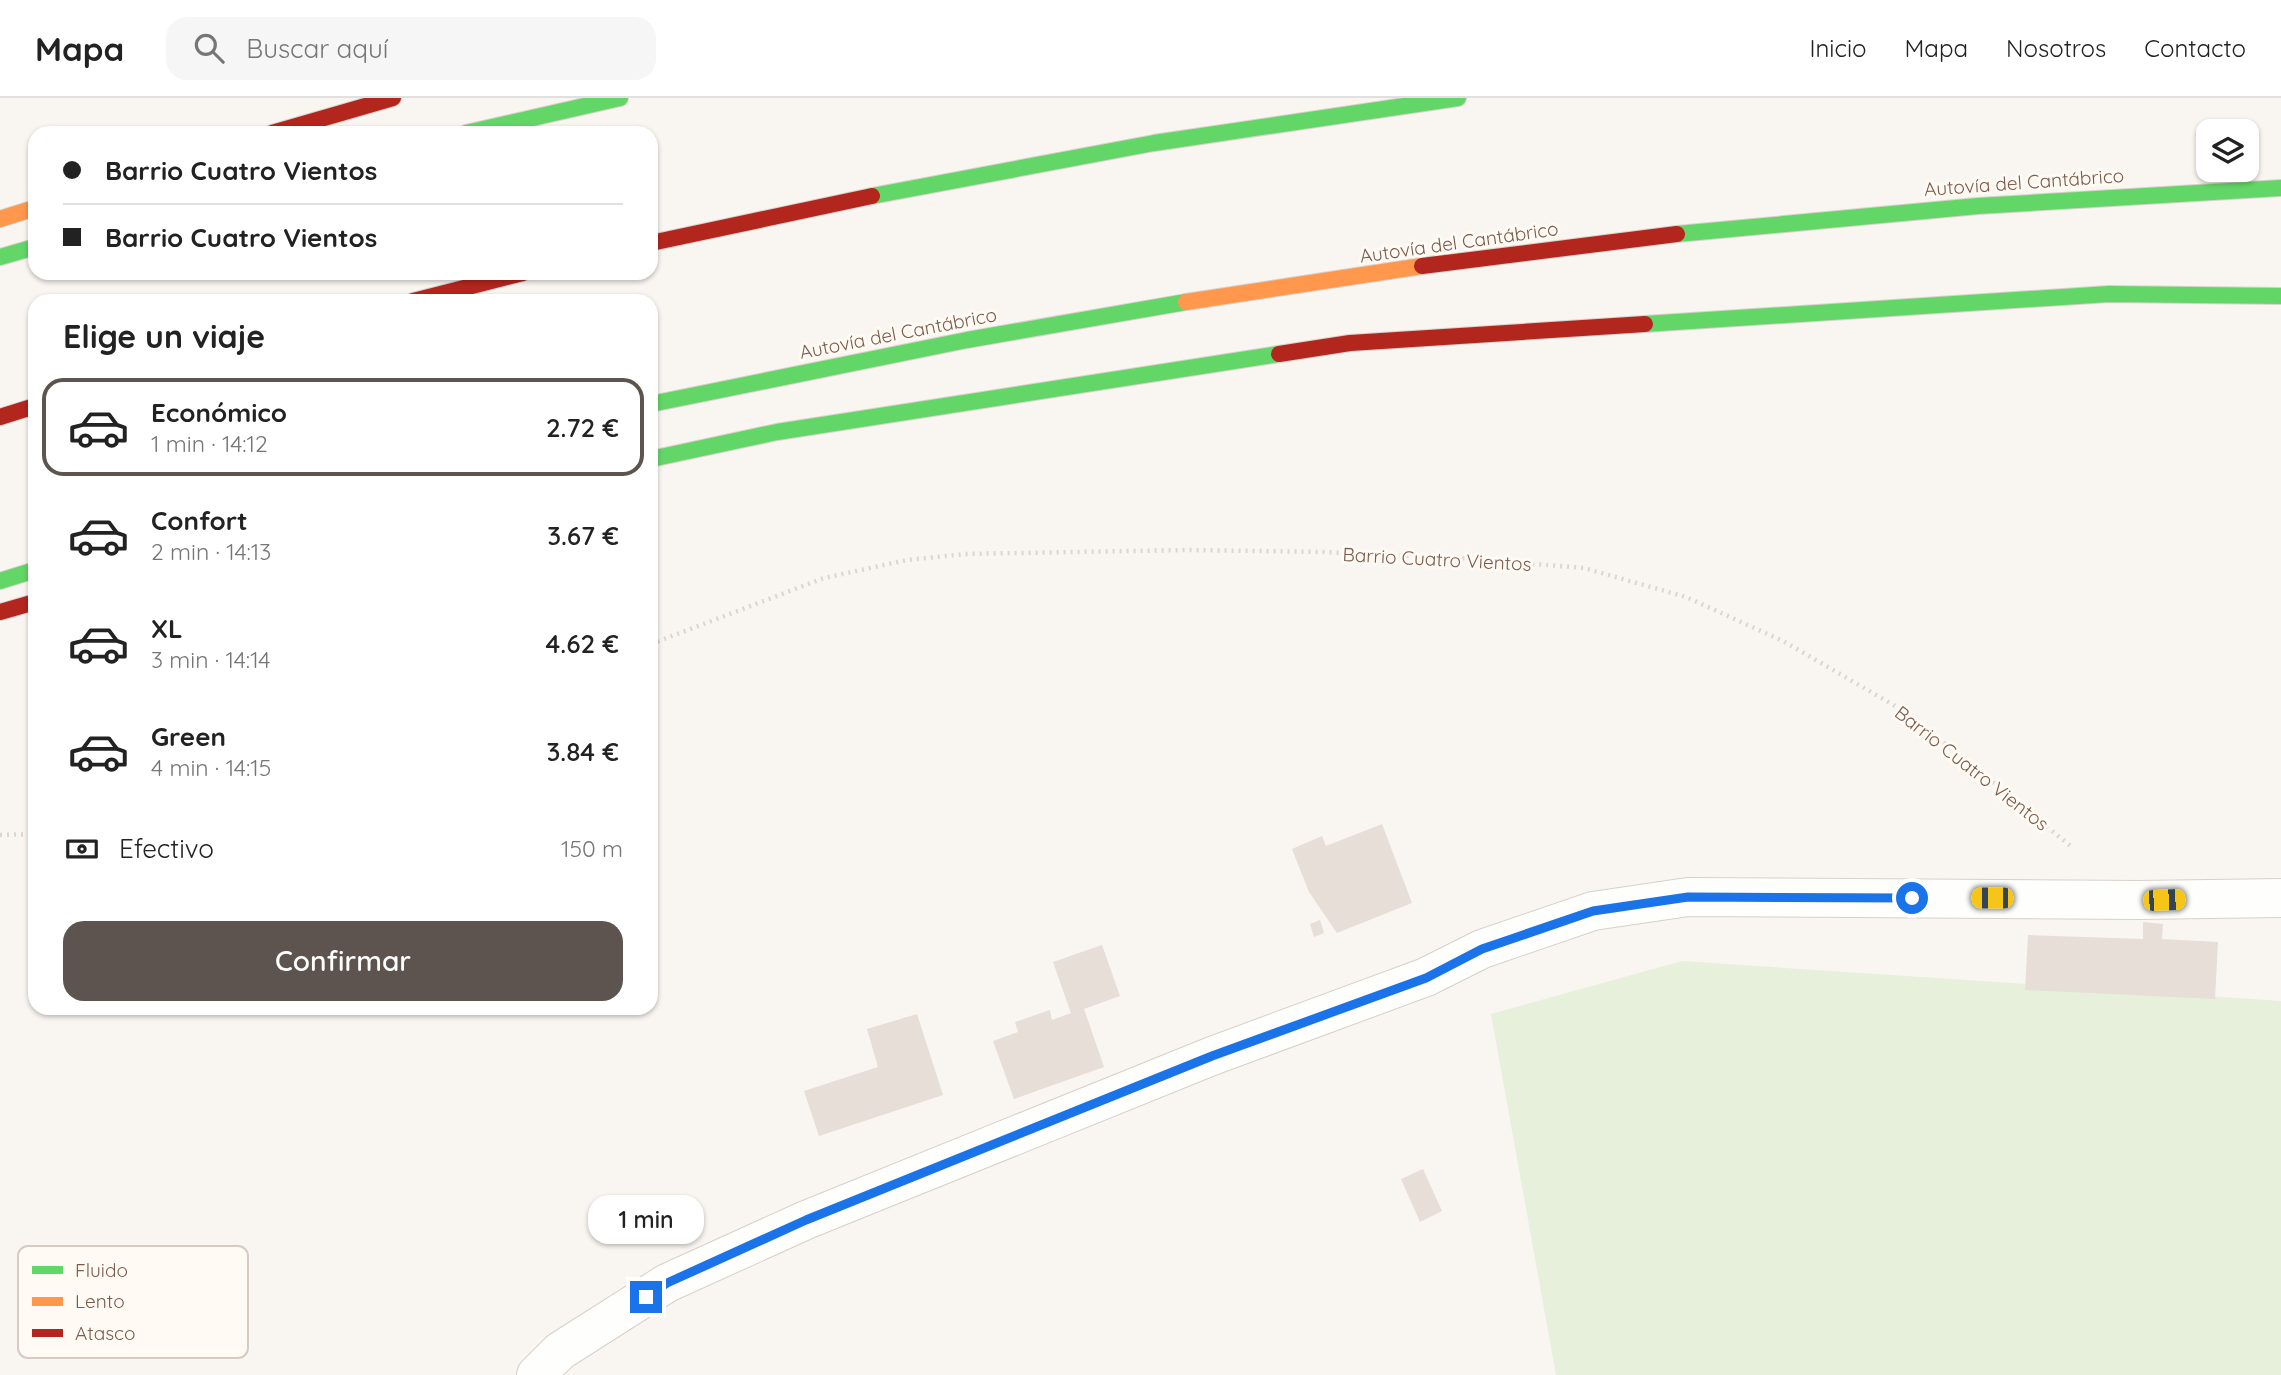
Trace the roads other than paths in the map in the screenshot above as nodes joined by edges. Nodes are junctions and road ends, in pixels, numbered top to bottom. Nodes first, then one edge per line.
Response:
1 (393, 98) edge
2 (620, 98) edge
3 (1458, 98) edge
4 (296, 126) edge
5 (498, 126) edge
6 (2281, 188) edge
7 (28, 210) edge
8 (0, 219) edge
9 (658, 242) edge
10 (28, 249) edge
11 (0, 257) edge
12 (496, 280) edge
13 (440, 294) edge
14 (2281, 296) edge
15 (658, 403) edge
16 (28, 408) edge
17 (0, 416) edge
18 (658, 458) edge
19 (28, 572) edge
20 (0, 581) edge
21 (28, 603) edge
22 (0, 612) edge
23 (2281, 898) edge
24 (536, 1375) edge

1 - 4 highway
2 - 5 highway
3 - 9 highway
6 - 15 highway, Autovía del Cantábrico
7 - 8 highway
10 - 11 highway
12 - 13 highway
14 - 18 highway
16 - 17 highway
19 - 20 highway
21 - 22 highway
23 - 24 street

